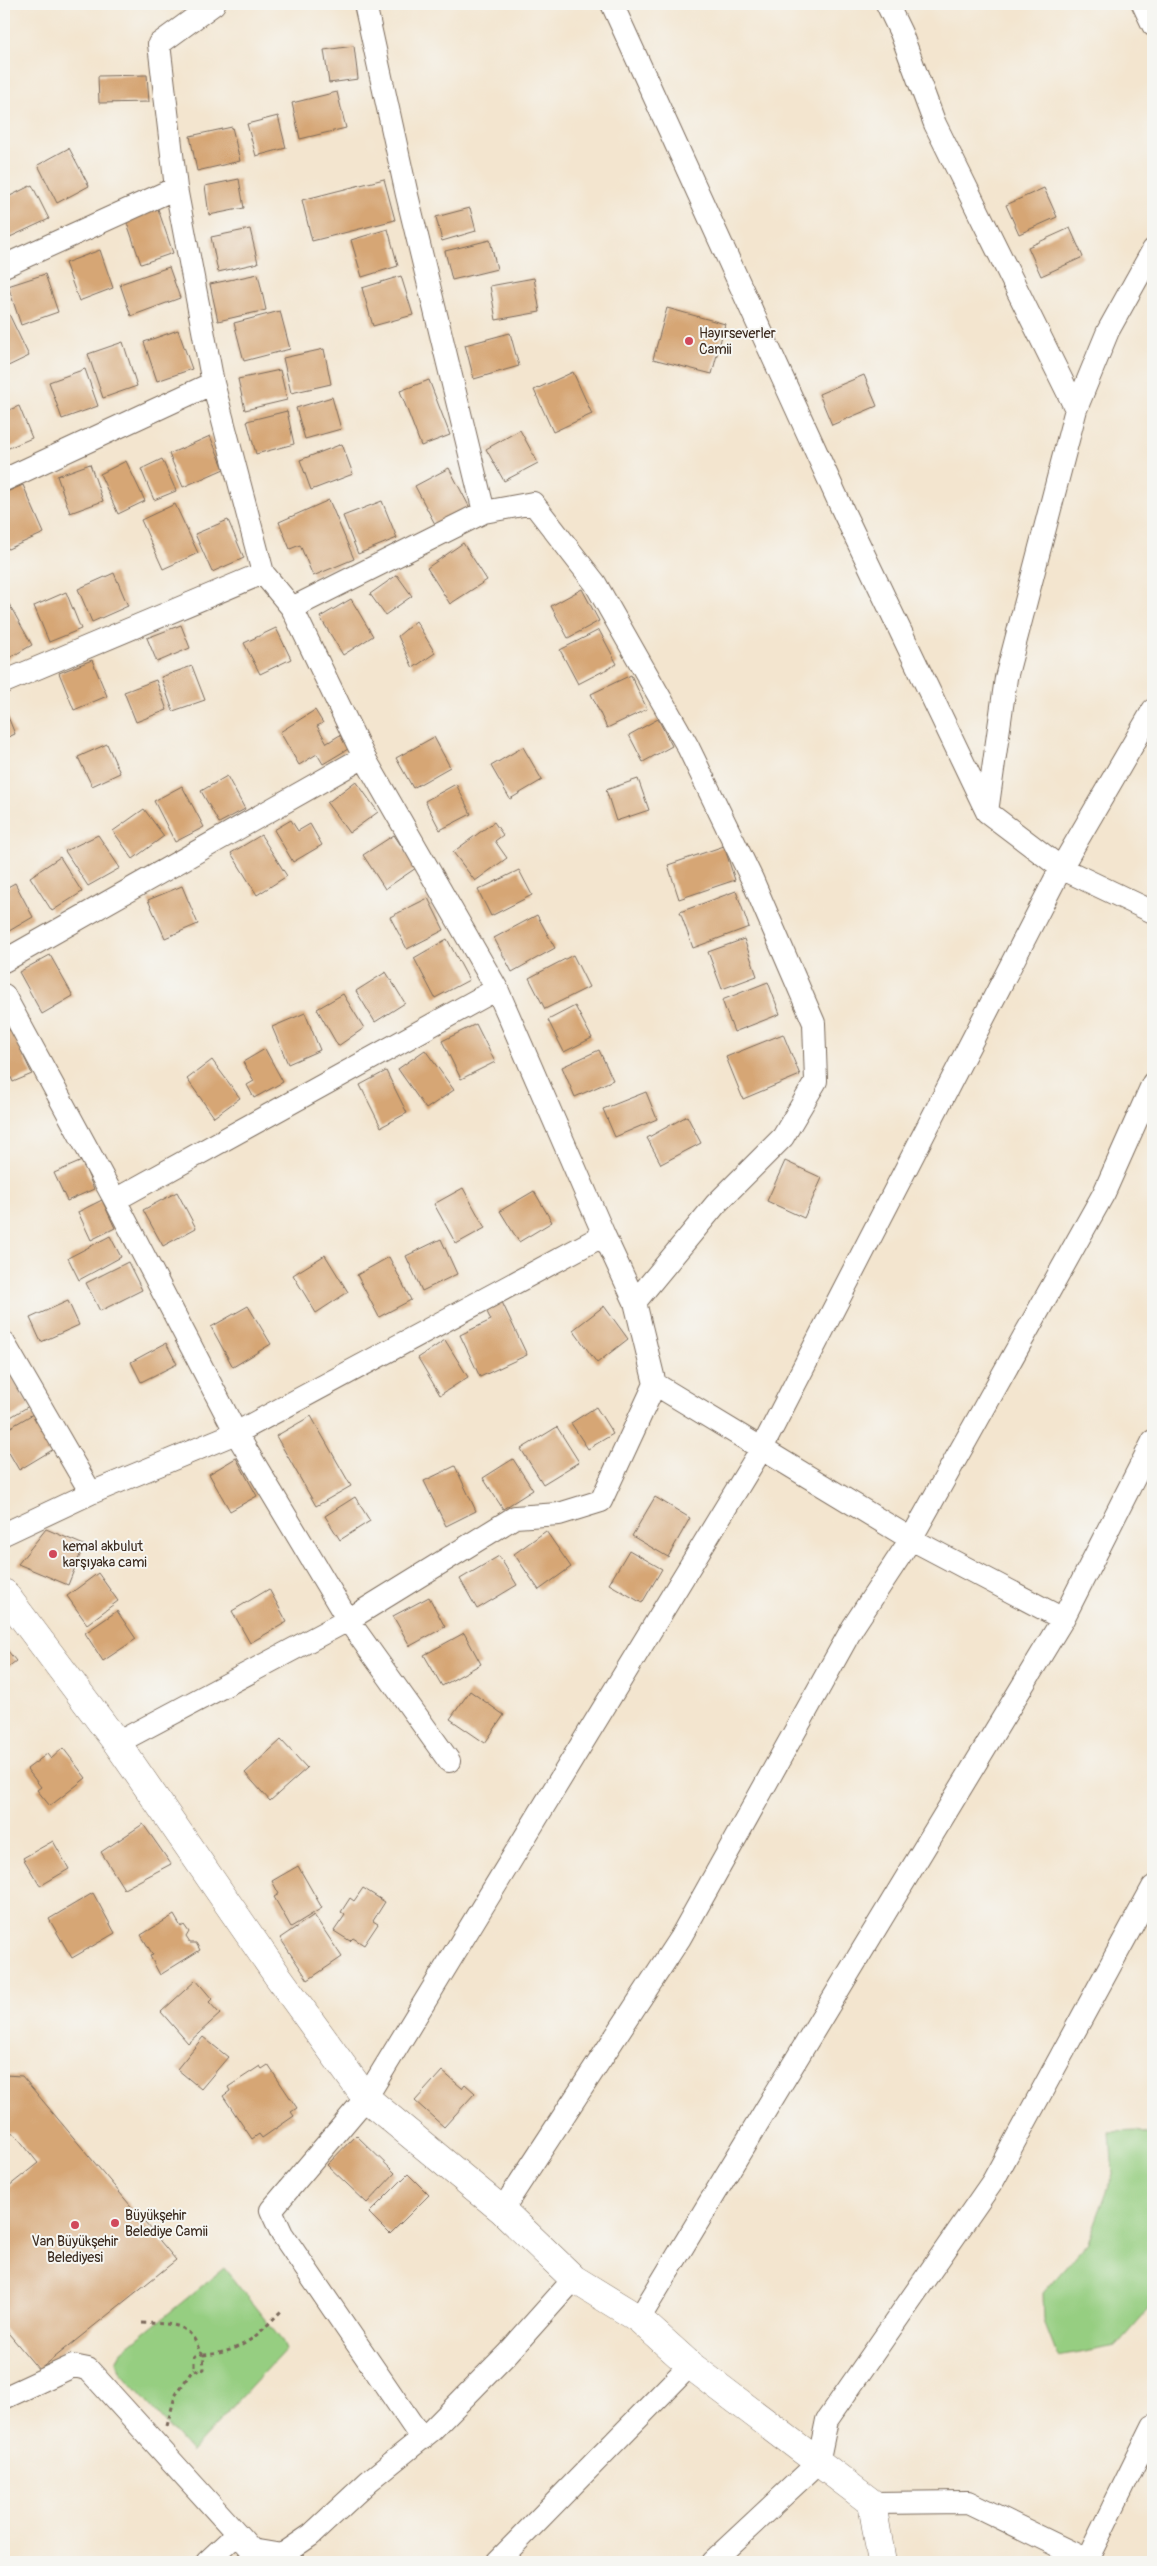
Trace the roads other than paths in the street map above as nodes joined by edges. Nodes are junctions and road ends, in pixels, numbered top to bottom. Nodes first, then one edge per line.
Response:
1 (214, 4) edge
2 (365, 4) edge
3 (612, 4) edge
4 (887, 4) edge
5 (1143, 4) edge
6 (1153, 25) edge
7 (176, 188) junction
8 (1153, 250) edge
9 (4, 266) edge
10 (213, 383) junction
11 (1076, 409) junction
12 (4, 480) edge
13 (484, 512) junction
14 (263, 573) junction
15 (292, 608) junction
16 (4, 682) edge
17 (1153, 710) edge
18 (364, 757) junction
19 (987, 812) junction
20 (1061, 868) junction
21 (1153, 912) edge
22 (4, 961) edge
23 (498, 988) junction
24 (4, 995) edge
25 (1153, 1082) edge
26 (115, 1200) junction
27 (604, 1235) junction
28 (635, 1302) junction
29 (4, 1342) edge
30 (655, 1384) junction
31 (236, 1433) junction
32 (1153, 1441) edge
33 (762, 1448) junction
34 (92, 1493) junction
35 (4, 1534) edge
36 (911, 1539) junction
37 (4, 1593) edge
38 (1063, 1618) junction
39 (348, 1620) junction
40 (117, 1744) junction
41 (448, 1761) dead end
42 (1153, 1887) edge
43 (366, 2098) junction
44 (502, 2210) junction
45 (574, 2279) junction
46 (640, 2319) junction
47 (690, 2365) junction
48 (4, 2398) edge
49 (1153, 2426) edge
50 (422, 2439) junction
51 (818, 2462) junction
52 (872, 2504) junction
53 (237, 2534) junction
54 (1089, 2561) edge
55 (207, 2562) edge
56 (497, 2562) edge
57 (712, 2562) edge
58 (882, 2562) edge

1 - 7 street
2 - 13 street
3 - 19 street
4 - 11 street
5 - 6 street
7 - 9 street
7 - 10 street
8 - 11 street
10 - 12 street
10 - 14 street
11 - 19 street
13 - 15 street
13 - 28 street
14 - 15 street
14 - 16 street
15 - 18 street
17 - 20 street
18 - 22 street
18 - 23 street
19 - 20 street
20 - 21 street
20 - 33 street
23 - 26 street
23 - 27 street
24 - 26 street
25 - 36 street
26 - 31 street
27 - 28 street
27 - 31 street
28 - 30 street
29 - 34 street
30 - 33 street
30 - 39 street
31 - 34 street
31 - 39 street
32 - 38 street
33 - 36 street
33 - 43 street
34 - 35 street
36 - 38 street
36 - 44 street
37 - 40 street
38 - 46 street
39 - 40 street
39 - 41 street
40 - 43 street
42 - 51 street
43 - 44 street
43 - 50 street
44 - 45 street
45 - 46 street
45 - 50 street
46 - 47 street
47 - 51 street
47 - 56 street
48 - 53 street
49 - 54 street
50 - 53 street
51 - 52 street
51 - 57 street
52 - 54 street
52 - 58 street
53 - 55 street

